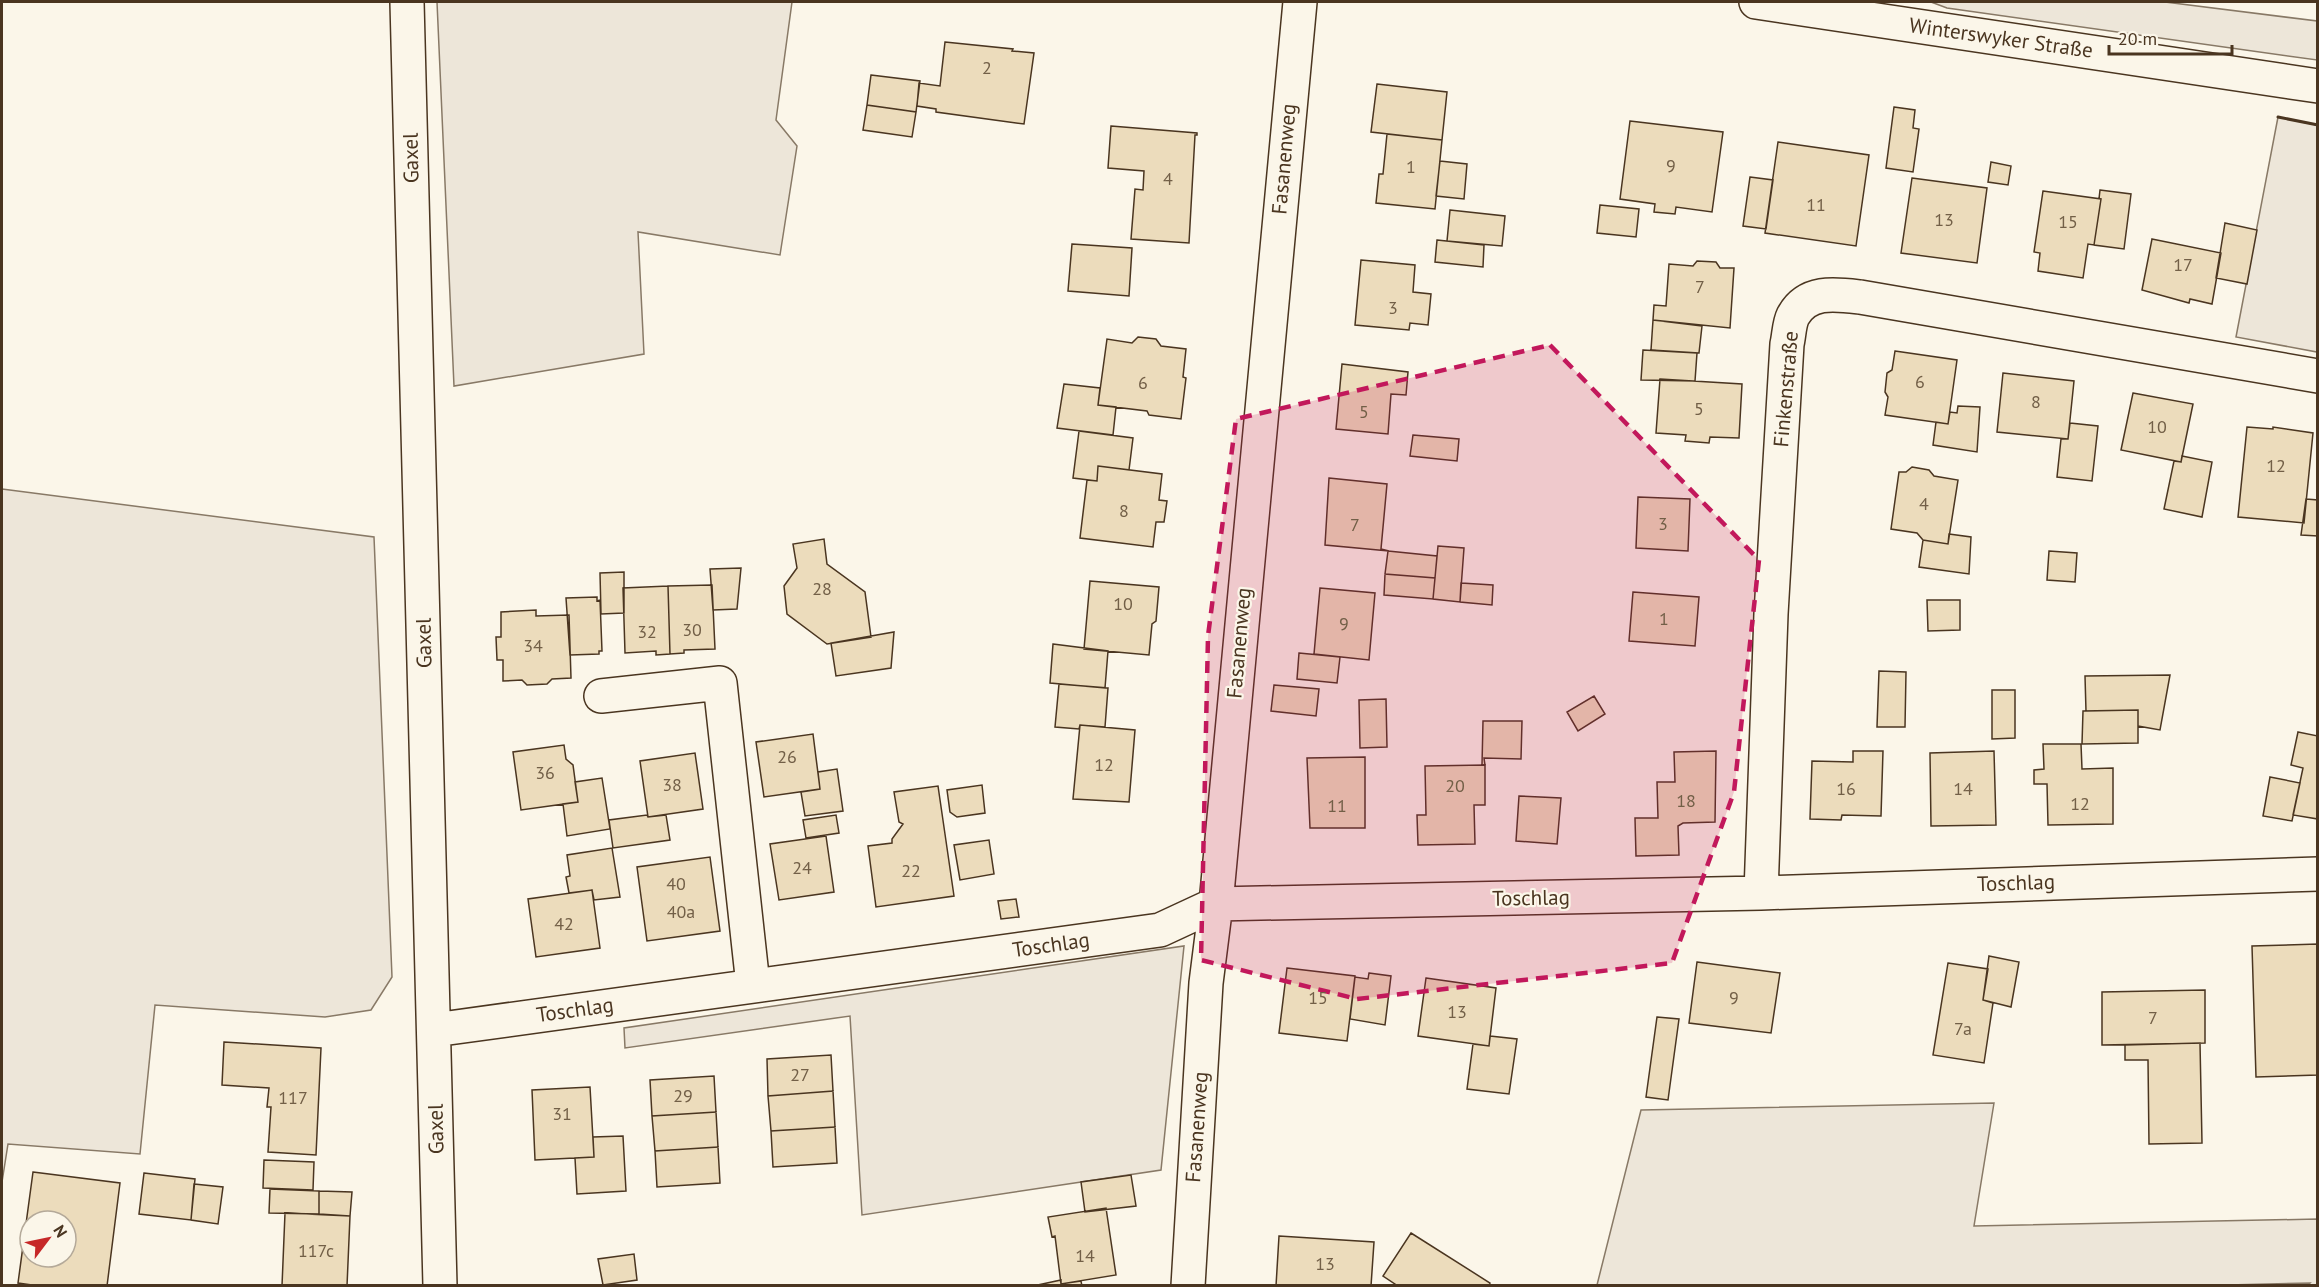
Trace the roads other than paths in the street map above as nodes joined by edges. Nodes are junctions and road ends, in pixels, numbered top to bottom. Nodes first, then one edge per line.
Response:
1 (407, 2) edge
2 (1300, 2) edge
3 (1756, 2) edge
4 (2311, 83) edge
5 (2318, 376) edge
6 (602, 696) dead end
7 (2318, 874) edge
8 (1761, 893) junction
9 (1216, 904) junction
10 (753, 985) junction
11 (434, 1030) junction
12 (440, 1286) edge
13 (1188, 1286) edge

1 - 11 street, Gaxel
2 - 9 street, Fasanenweg
3 - 4 street, Winterswyker Straße
5 - 8 street, Finkenstraße
6 - 10 street
7 - 8 street, Toschlag
8 - 9 street, Toschlag
9 - 10 street, Toschlag
9 - 13 street, Fasanenweg
10 - 11 street, Toschlag
11 - 12 street, Gaxel

